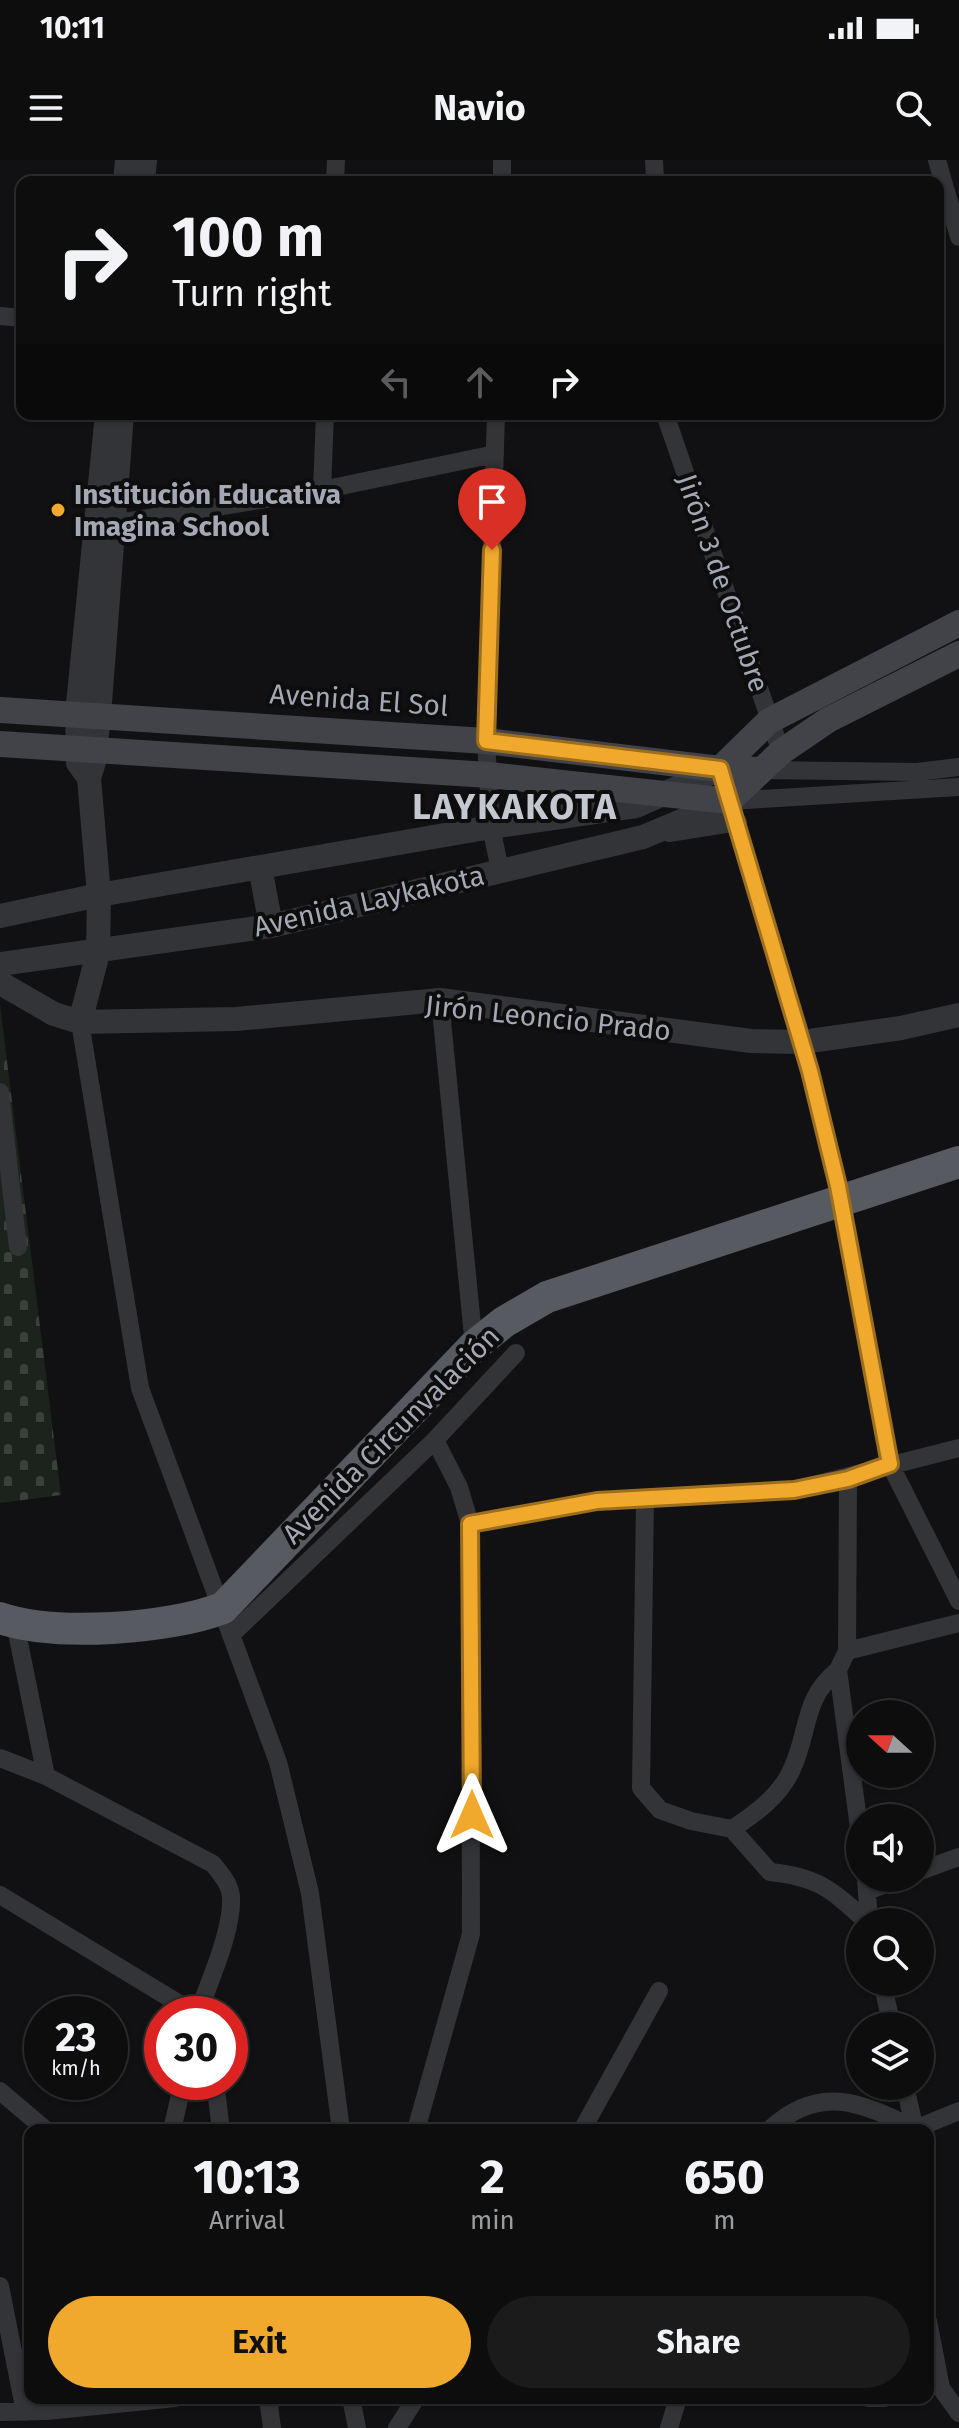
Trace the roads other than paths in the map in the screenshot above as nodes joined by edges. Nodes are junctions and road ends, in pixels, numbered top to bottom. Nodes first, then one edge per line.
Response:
1 (944, 184) edge
2 (959, 237) edge
3 (107, 420) edge
4 (121, 420) edge
5 (325, 420) edge
6 (496, 420) edge
7 (667, 420) edge
8 (495, 454) junction
9 (322, 490) junction
10 (105, 525) junction
11 (959, 623) edge
12 (959, 654) edge
13 (0, 710) edge
14 (88, 715) junction
15 (769, 721) junction
16 (486, 741) junction
17 (0, 744) edge
18 (85, 749) junction
19 (781, 752) junction
20 (959, 767) edge
21 (720, 769) junction
22 (761, 770) junction
23 (917, 772) junction
24 (489, 775) junction
25 (959, 787) edge
26 (669, 792) junction
27 (917, 792) junction
28 (734, 812) junction
29 (491, 827) junction
30 (260, 867) junction
31 (500, 870) junction
32 (99, 895) junction
33 (0, 916) edge
34 (271, 926) junction
35 (98, 953) junction
36 (0, 964) edge
37 (0, 983) edge
38 (440, 1000) junction
39 (959, 1015) edge
40 (80, 1022) junction
41 (803, 1042) junction
42 (0, 1092) edge
43 (959, 1162) edge
44 (841, 1202) junction
45 (18, 1247) dead end
46 (474, 1346) junction
47 (516, 1353) dead end
48 (435, 1440) junction
49 (959, 1448) edge
50 (890, 1464) junction
51 (848, 1479) junction
52 (645, 1499) junction
53 (470, 1524) junction
54 (959, 1601) edge
55 (5, 1619) edge
56 (228, 1621) junction
57 (959, 1623) edge
58 (847, 1651) junction
59 (838, 1670) junction
60 (0, 1758) edge
61 (46, 1776) junction
62 (856, 1804) edge
63 (732, 1829) junction
64 (959, 1857) edge
65 (934, 1866) edge
66 (0, 1895) edge
67 (852, 1908) edge
68 (659, 1991) dead end
69 (167, 1996) edge
70 (203, 1996) edge
71 (0, 2091) edge
72 (179, 2100) edge
73 (217, 2100) edge
74 (908, 2100) edge
75 (959, 2111) edge
76 (39, 2124) edge
77 (173, 2124) edge
78 (220, 2124) edge
79 (340, 2124) edge
80 (418, 2124) edge
81 (585, 2124) edge
82 (775, 2124) edge
83 (905, 2124) edge
84 (914, 2124) edge
85 (927, 2124) edge
86 (0, 2286) edge
87 (934, 2389) edge
88 (269, 2404) edge
89 (352, 2404) edge
90 (412, 2404) edge
91 (676, 2404) edge
92 (51, 2405) edge
93 (0, 2412) edge
94 (25, 2412) junction
95 (959, 2413) edge
96 (272, 2428) edge
97 (357, 2428) edge
98 (397, 2428) edge
99 (669, 2428) edge

1 - 2 street
3 - 10 street
4 - 10 street
5 - 9 street
6 - 8 street
7 - 15 street, Jirón 3 de Octubre
8 - 9 street
8 - 16 street
9 - 10 street
10 - 14 street
11 - 15 main road
12 - 19 main road
13 - 14 main road, Avenida El Sol
14 - 16 main road, Avenida El Sol
14 - 18 street
15 - 19 street, Jirón 3 de Octubre
15 - 21 main road
16 - 21 main road, Avenida El Sol
16 - 24 street
17 - 18 main road
18 - 24 main road
18 - 32 street
19 - 22 main road
20 - 23 street
21 - 22 main road, Avenida El Sol
21 - 26 street, Avenida Laykakota
21 - 28 street
22 - 23 street
22 - 28 main road
23 - 27 street
24 - 26 main road
24 - 29 street
25 - 27 street
26 - 28 main road
26 - 29 street, Avenida Laykakota
27 - 28 street
28 - 31 street, Avenida Laykakota
28 - 41 street
29 - 30 street, Avenida Laykakota
29 - 31 street
30 - 32 street, Avenida Laykakota
30 - 34 street
31 - 34 street, Avenida Laykakota
32 - 33 street, Avenida Laykakota
32 - 35 street
34 - 35 street, Avenida Laykakota
35 - 36 street, Avenida Laykakota
35 - 40 street
37 - 40 street, Jirón Leoncio Prado
38 - 40 street, Jirón Leoncio Prado
38 - 41 street, Jirón Leoncio Prado
38 - 46 street
39 - 41 street, Jirón Leoncio Prado
40 - 56 street
41 - 44 street
42 - 45 street
43 - 44 highway, Avenida Circunvalación
44 - 46 highway, Avenida Circunvalación
44 - 50 street
46 - 56 highway, Avenida Circunvalación
47 - 48 street
48 - 53 street
48 - 56 street
49 - 50 street
50 - 51 street
50 - 54 street
51 - 52 street
51 - 58 street
52 - 53 street
52 - 63 street
53 - 80 street
55 - 56 highway
55 - 61 street
56 - 79 street
57 - 58 street
58 - 59 street
59 - 62 street
59 - 63 street
60 - 61 street
61 - 70 street
63 - 67 street
64 - 65 street
66 - 69 street
68 - 81 street
71 - 76 street
72 - 77 street
73 - 78 street
74 - 84 street
75 - 85 street
82 - 83 street
86 - 94 street
87 - 95 street
88 - 96 street
89 - 97 street
90 - 98 street
91 - 99 street
92 - 94 street
93 - 94 street

